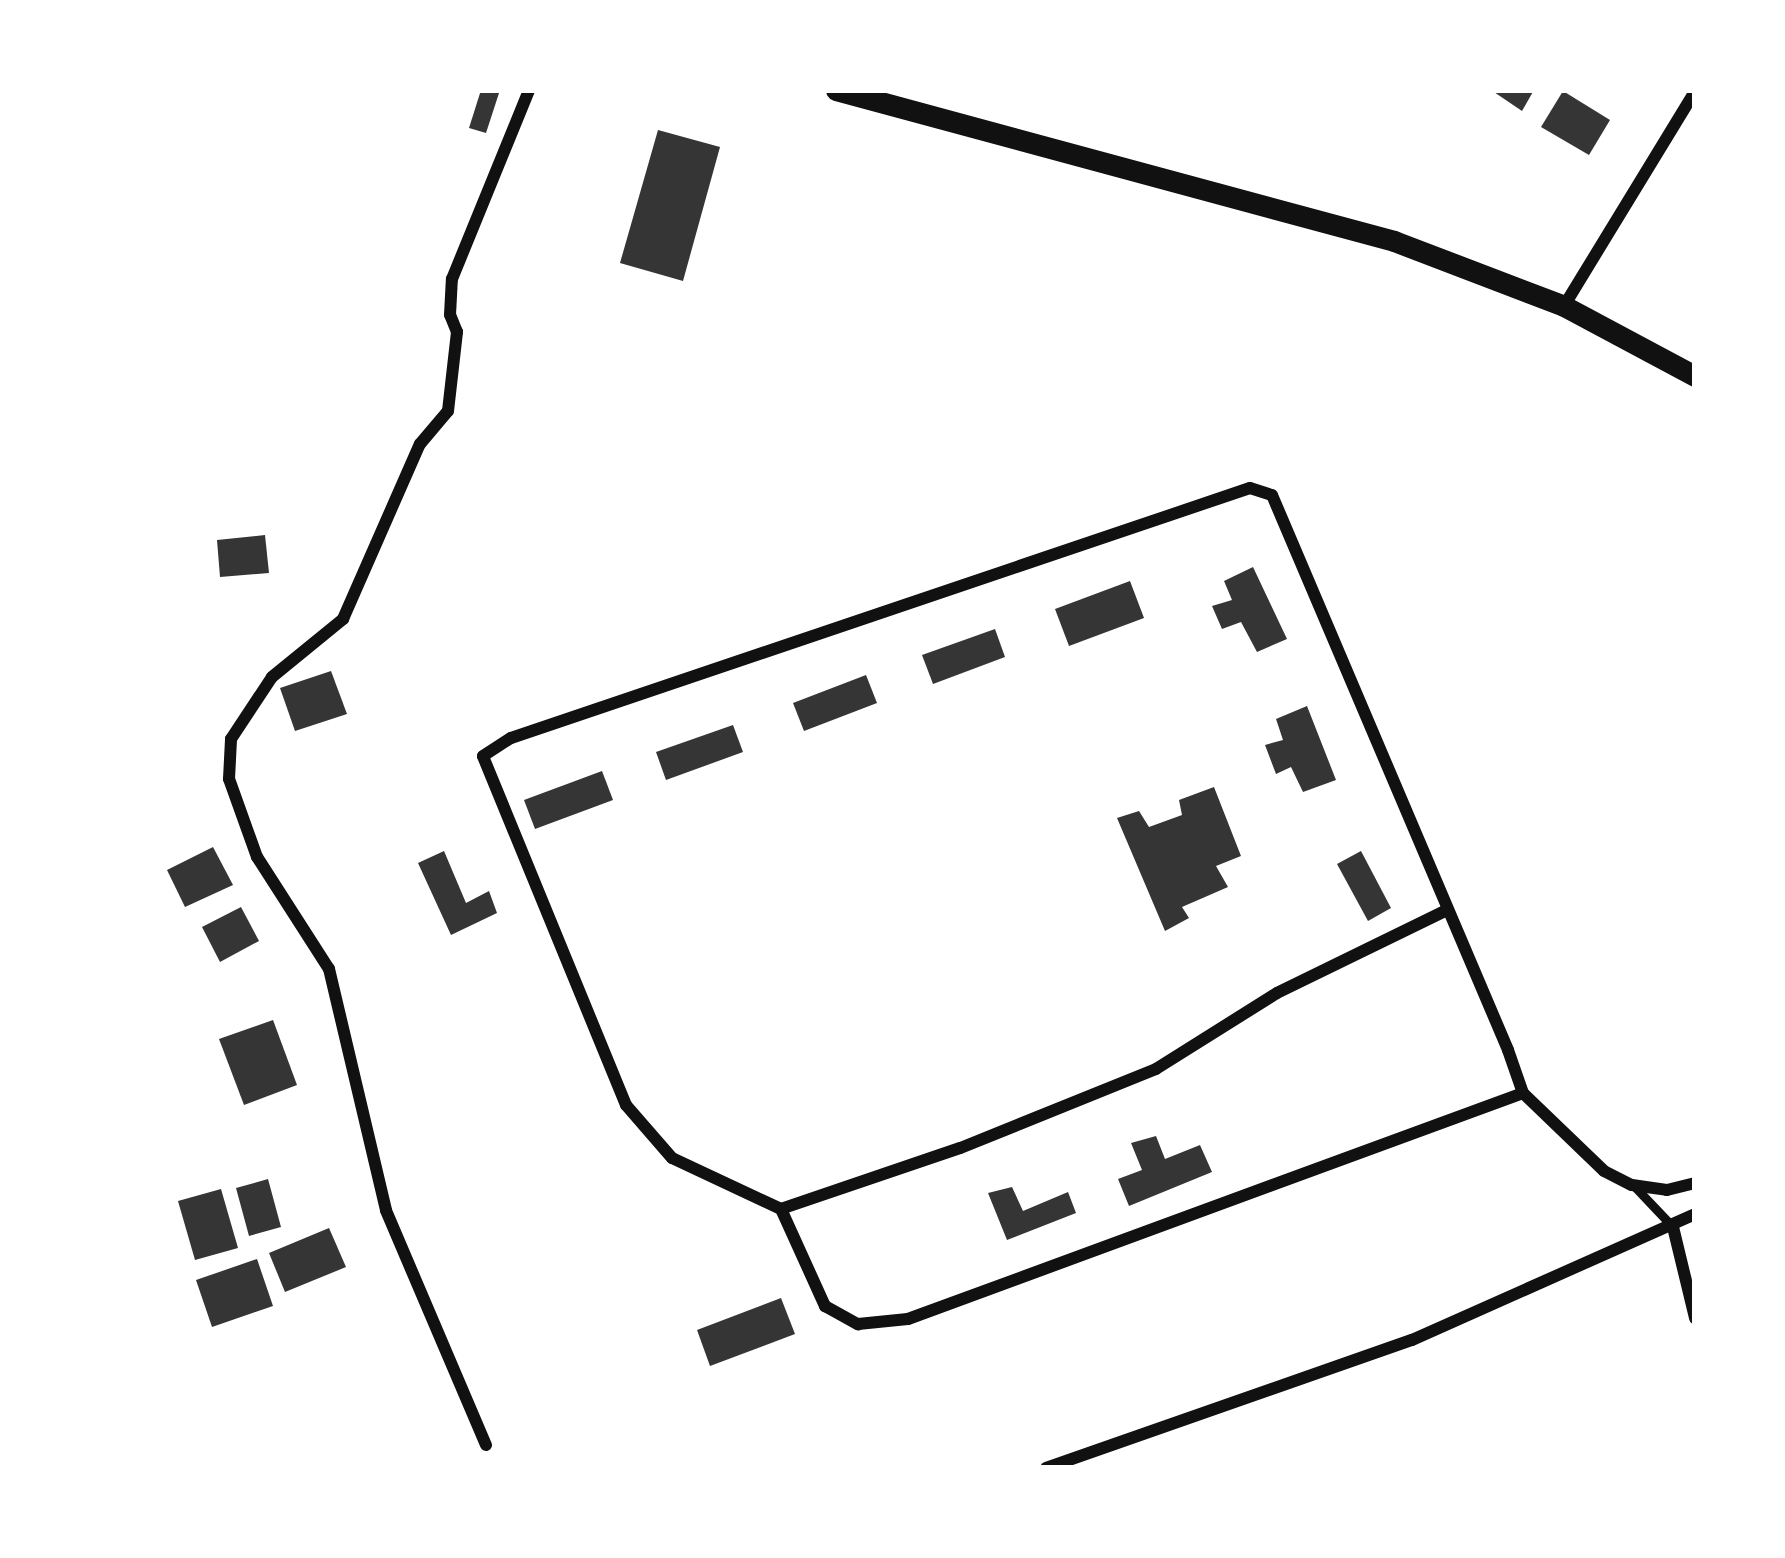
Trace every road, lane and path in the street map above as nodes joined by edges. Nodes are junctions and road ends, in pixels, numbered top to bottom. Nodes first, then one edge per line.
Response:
1 (529, 90) edge
2 (836, 90) edge
3 (1695, 91) edge
4 (1564, 306) junction
5 (1695, 376) edge
6 (1447, 910) junction
7 (1523, 1093) junction
8 (1695, 1183) edge
9 (1632, 1184) junction
10 (781, 1209) junction
11 (1695, 1214) edge
12 (1672, 1227) junction
13 (1695, 1318) edge
14 (486, 1445) dead end
15 (1046, 1468) edge

1 - 14 street
2 - 4 street
3 - 4 street
4 - 5 street
6 - 7 street
6 - 10 street
6 - 10 street
7 - 9 street
7 - 10 street
8 - 9 street
9 - 12 lane
11 - 12 street
12 - 13 street
12 - 15 street

